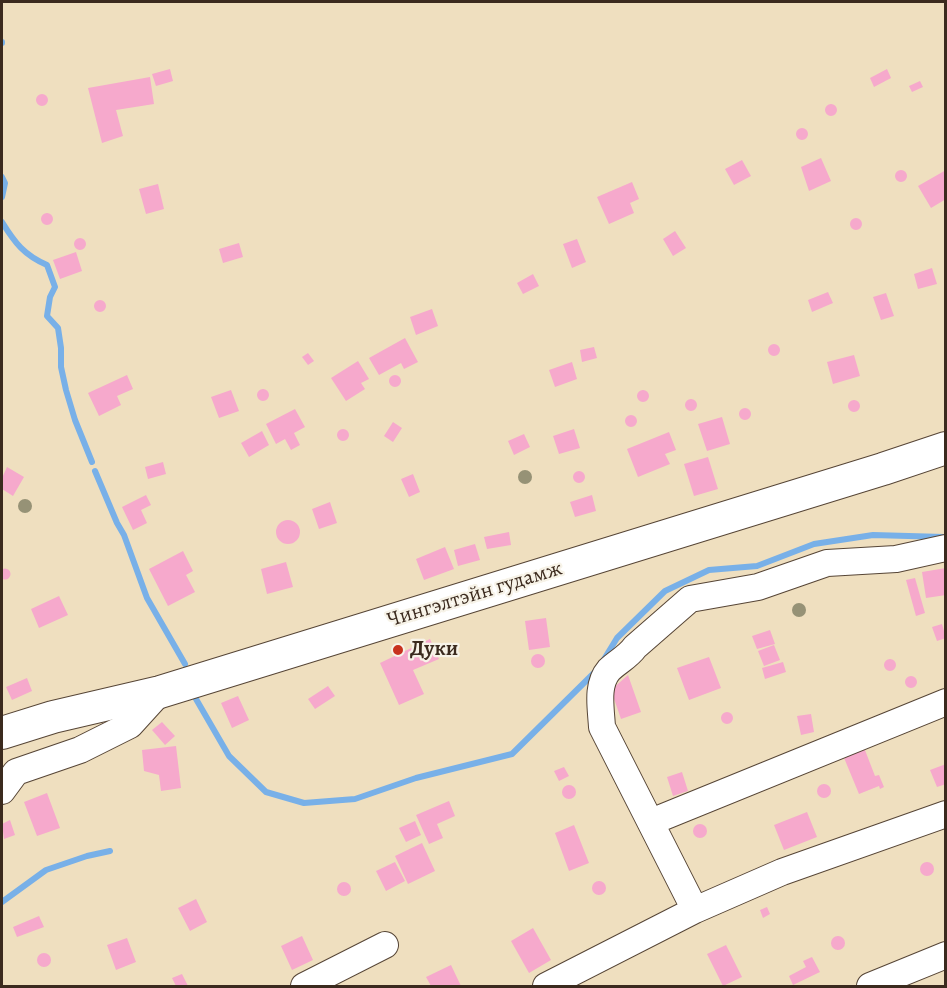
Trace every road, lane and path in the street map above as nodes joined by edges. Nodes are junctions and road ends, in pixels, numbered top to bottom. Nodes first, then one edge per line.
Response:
1 (945, 448) edge
2 (945, 548) edge
3 (160, 692) junction
4 (945, 702) edge
5 (2, 733) edge
6 (2, 791) edge
7 (945, 814) edge
8 (651, 822) junction
9 (695, 910) junction
10 (385, 945) dead end
11 (945, 955) edge
12 (304, 987) edge
13 (546, 987) edge
14 (870, 987) edge

1 - 3 main road, Чингэлтэйн гудамж
2 - 8 street
3 - 5 main road, Чингэлтэйн гудамж
3 - 6 street
4 - 8 street
7 - 9 street
8 - 9 street
9 - 13 street
10 - 12 street
11 - 14 street

